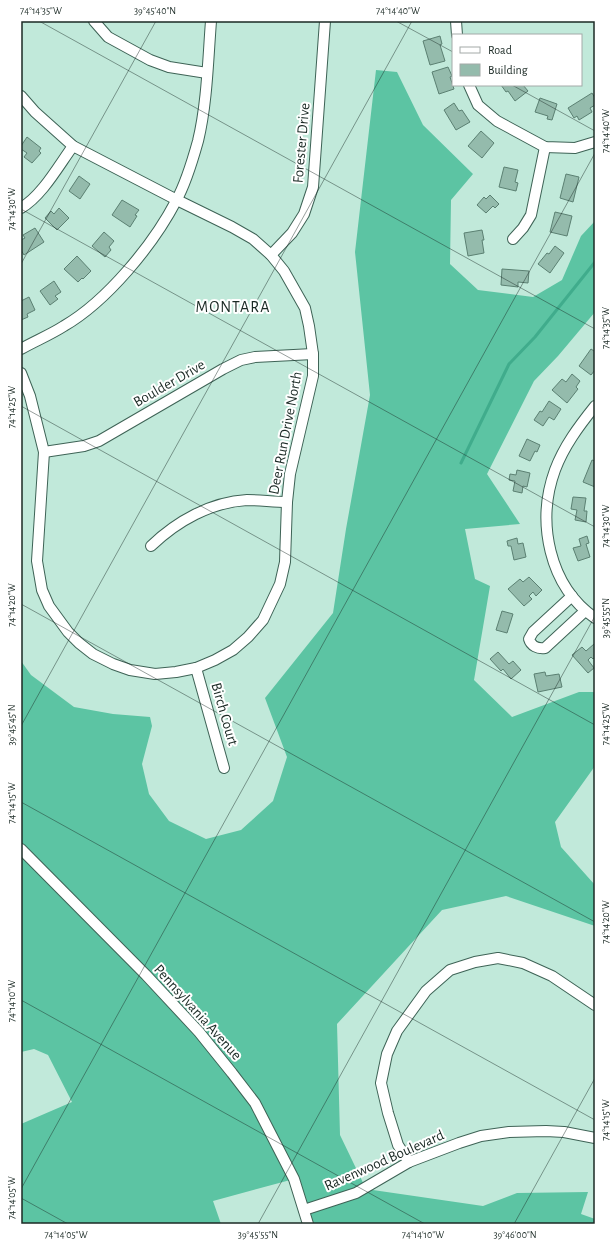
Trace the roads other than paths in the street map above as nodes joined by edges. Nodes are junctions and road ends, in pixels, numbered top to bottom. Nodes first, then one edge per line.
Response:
1 (94, 21) edge
2 (211, 21) edge
3 (325, 21) edge
4 (456, 21) edge
5 (457, 34) edge
6 (207, 74) junction
7 (469, 86) edge
8 (21, 96) edge
9 (595, 142) edge
10 (73, 146) junction
11 (545, 147) junction
12 (177, 200) junction
13 (21, 208) edge
14 (512, 239) dead end
15 (271, 255) junction
16 (21, 349) edge
17 (313, 354) junction
18 (21, 373) edge
19 (595, 406) edge
20 (44, 452) junction
21 (287, 502) junction
22 (151, 546) dead end
23 (572, 596) junction
24 (586, 610) junction
25 (595, 618) edge
26 (196, 668) junction
27 (224, 768) dead end
28 (21, 849) edge
29 (595, 1005) edge
30 (595, 1138) edge
31 (409, 1162) junction
32 (304, 1210) junction
33 (308, 1224) edge

1 - 6 street
2 - 6 street
3 - 15 street, Forester Drive
4 - 5 street
6 - 12 street
7 - 11 street
8 - 10 street, Deer Run Drive North
9 - 11 street
10 - 12 street, Deer Run Drive North
10 - 13 street
11 - 14 street
12 - 15 street, Deer Run Drive North
12 - 16 street
15 - 17 street, Deer Run Drive North
17 - 20 street, Boulder Drive
17 - 21 street, Deer Run Drive North
18 - 20 street, Deer Run Drive North
19 - 23 street
20 - 26 street, Deer Run Drive North
21 - 22 street
21 - 26 street, Deer Run Drive North
23 - 24 street
23 - 24 street
24 - 25 street
26 - 27 street, Birch Court
28 - 32 street, Pennsylvania Avenue
29 - 31 street
30 - 31 street, Ravenwood Boulevard
31 - 32 street, Ravenwood Boulevard
32 - 33 street, Pennsylvania Avenue

